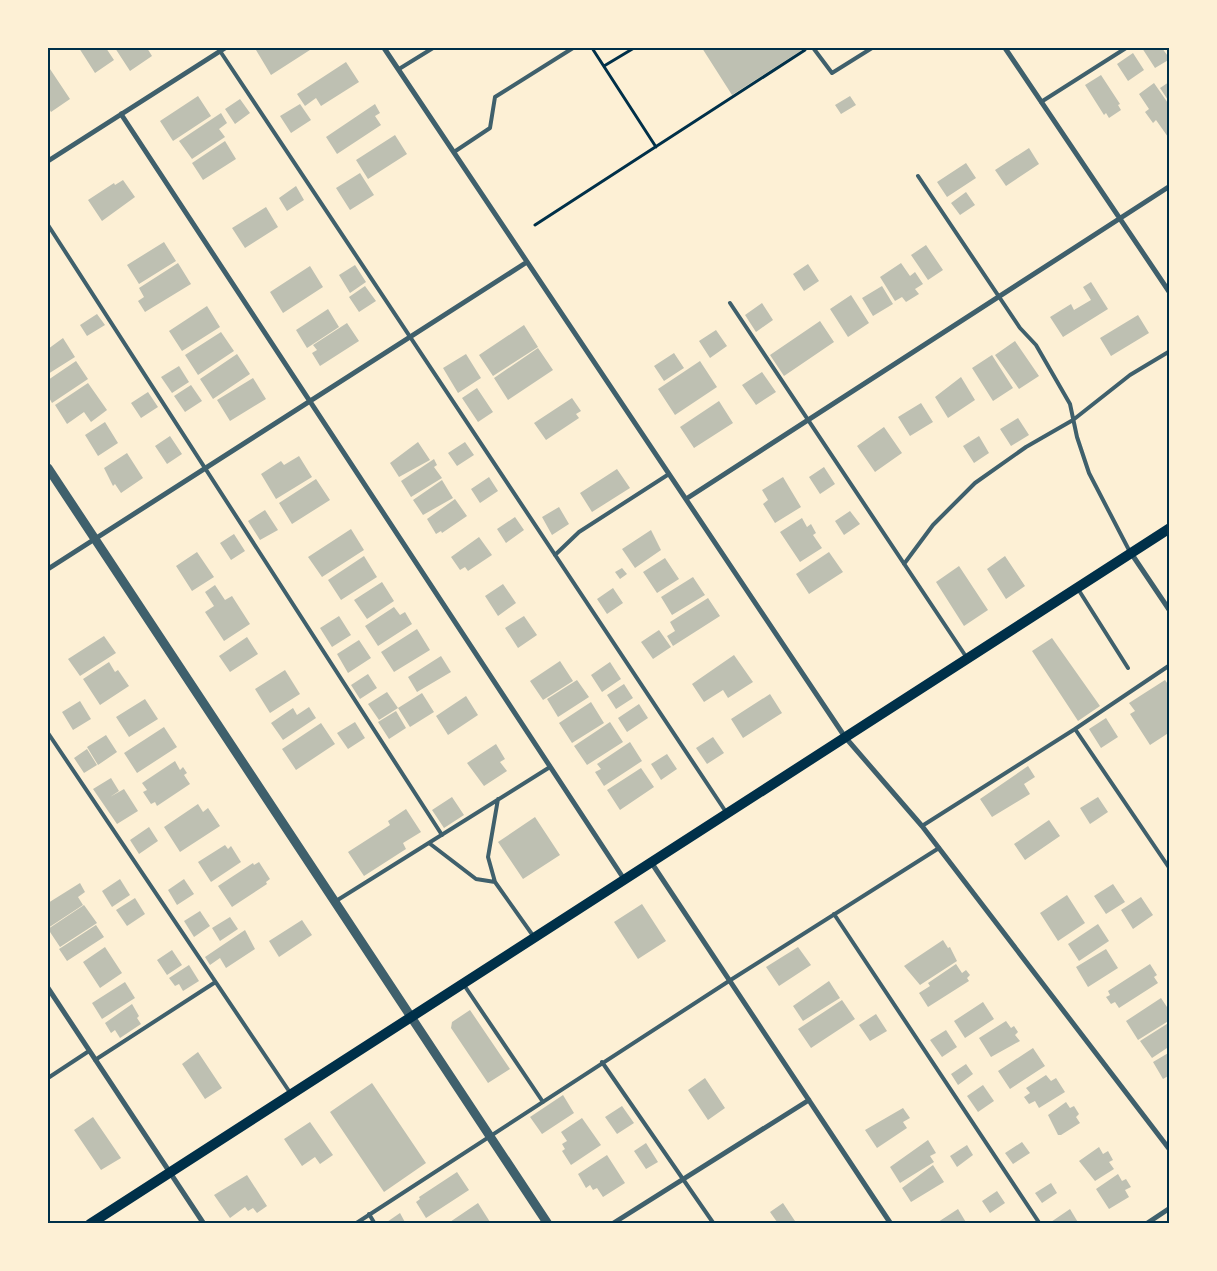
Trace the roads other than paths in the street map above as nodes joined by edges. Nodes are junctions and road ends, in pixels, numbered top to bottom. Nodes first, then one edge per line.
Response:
1 (384, 48) edge
2 (433, 48) edge
3 (573, 48) edge
4 (872, 48) edge
5 (1005, 48) edge
6 (1126, 48) edge
7 (221, 49) edge
8 (814, 49) dead end
9 (399, 70) junction
10 (1041, 102) junction
11 (121, 114) junction
12 (454, 152) junction
13 (48, 161) edge
14 (918, 176) dead end
15 (1170, 186) edge
16 (1119, 218) junction
17 (48, 225) edge
18 (527, 262) junction
19 (1170, 293) edge
20 (998, 296) junction
21 (730, 303) dead end
22 (410, 337) junction
23 (1170, 351) edge
24 (309, 401) junction
25 (1073, 420) junction
26 (807, 421) junction
27 (48, 468) edge
28 (204, 468) junction
29 (669, 474) junction
30 (686, 499) junction
31 (1170, 528) edge
32 (94, 538) junction
33 (1131, 553) junction
34 (555, 555) junction
35 (904, 564) junction
36 (48, 569) edge
37 (1076, 588) junction
38 (1170, 611) edge
39 (967, 658) junction
40 (1170, 665) edge
41 (1128, 668) dead end
42 (1075, 729) junction
43 (48, 733) edge
44 (845, 737) junction
45 (550, 766) junction
46 (498, 799) junction
47 (727, 813) junction
48 (922, 826) junction
49 (442, 835) junction
50 (429, 843) junction
51 (939, 848) junction
52 (651, 862) junction
53 (1170, 869) edge
54 (624, 879) junction
55 (494, 882) junction
56 (335, 902) junction
57 (834, 914) junction
58 (534, 937) junction
59 (729, 981) junction
60 (214, 983) junction
61 (463, 983) junction
62 (48, 988) edge
63 (411, 1016) junction
64 (89, 1051) junction
65 (95, 1060) junction
66 (602, 1062) junction
67 (48, 1078) edge
68 (291, 1094) junction
69 (809, 1100) junction
70 (543, 1102) junction
71 (491, 1136) junction
72 (1170, 1150) edge
73 (170, 1172) junction
74 (683, 1179) junction
75 (1170, 1208) edge
76 (369, 1214) junction
77 (90, 1224) edge
78 (204, 1224) edge
79 (354, 1224) edge
80 (375, 1224) edge
81 (548, 1224) edge
82 (612, 1224) edge
83 (714, 1224) edge
84 (890, 1224) edge
85 (1040, 1224) edge
86 (1146, 1224) edge

1 - 9 street
2 - 9 lane
3 - 12 lane
4 - 8 lane
5 - 10 street
6 - 10 lane
7 - 11 street
7 - 22 lane
9 - 12 street
10 - 16 street
11 - 13 street
11 - 24 street
12 - 18 street
14 - 20 lane
15 - 16 street
16 - 19 street
16 - 20 street
17 - 28 lane
18 - 22 street
18 - 29 street
20 - 25 lane
20 - 26 street
21 - 26 lane
22 - 24 street
22 - 34 lane
23 - 25 lane
24 - 28 street
24 - 45 street
25 - 33 lane
25 - 35 lane
26 - 30 street
26 - 35 lane
27 - 32 street
28 - 32 street
28 - 49 lane
29 - 30 street
29 - 34 lane
30 - 44 street
31 - 33 main road
32 - 36 street
32 - 56 street
33 - 37 main road
33 - 38 street
34 - 47 lane
35 - 39 lane
37 - 39 main road
37 - 41 lane
39 - 44 main road
40 - 42 lane
42 - 48 lane
42 - 53 lane
43 - 60 lane
44 - 47 main road
44 - 48 street
45 - 46 lane
45 - 54 street
46 - 49 lane
46 - 55 lane
47 - 52 main road
48 - 51 street
49 - 50 lane
50 - 55 lane
50 - 56 lane
51 - 57 lane
51 - 72 street
52 - 54 main road
52 - 59 street
54 - 58 main road
55 - 58 lane
56 - 63 street
57 - 59 lane
57 - 85 lane
58 - 61 main road
59 - 66 lane
59 - 69 street
60 - 65 lane
60 - 68 lane
61 - 63 main road
61 - 70 lane
62 - 64 street
63 - 68 main road
63 - 71 street
64 - 65 street
64 - 67 lane
65 - 73 street
66 - 70 lane
66 - 74 lane
68 - 73 main road
69 - 74 street
69 - 84 street
70 - 71 lane
71 - 76 lane
71 - 81 street
73 - 77 main road
73 - 78 street
74 - 82 street
74 - 83 lane
75 - 86 street
76 - 79 lane
76 - 80 lane

